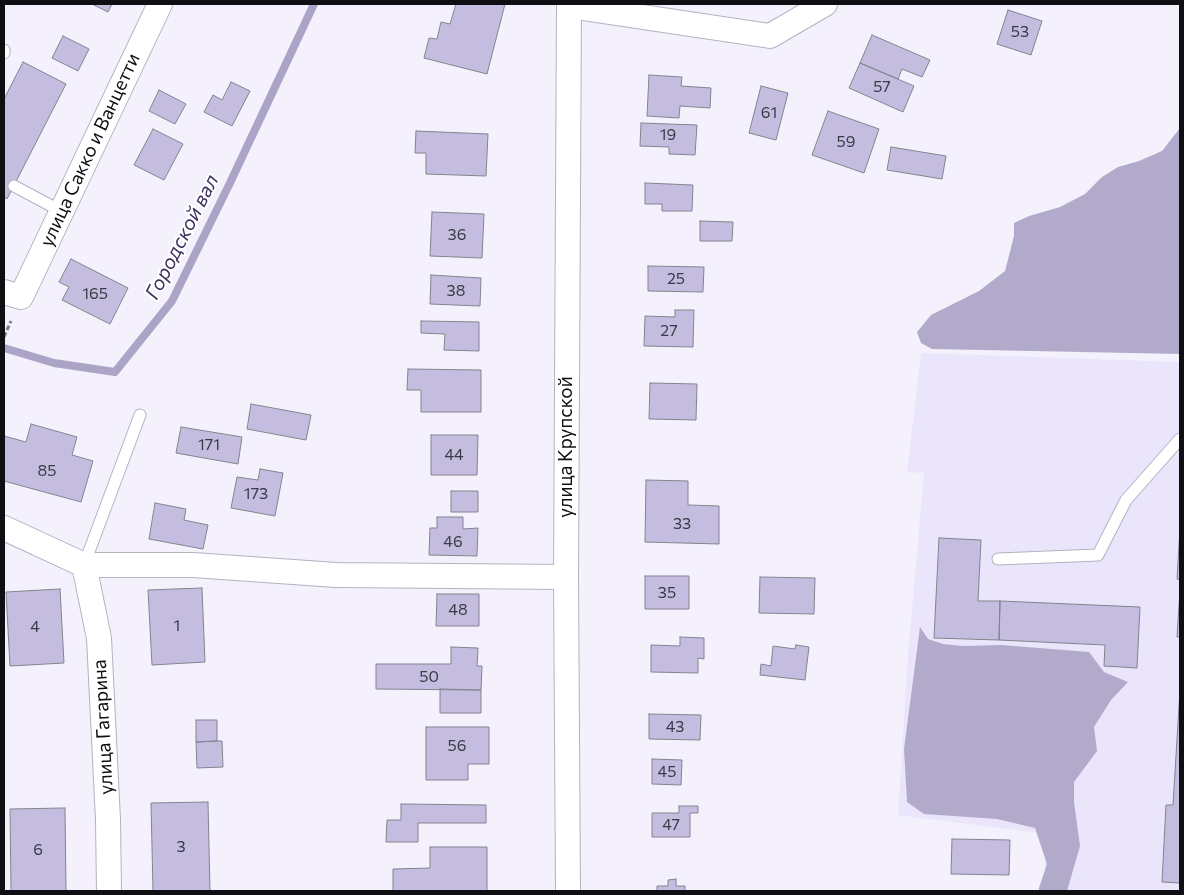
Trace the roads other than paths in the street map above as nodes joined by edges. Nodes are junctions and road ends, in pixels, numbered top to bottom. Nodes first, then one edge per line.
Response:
1 (160, 4) edge
2 (825, 4) edge
3 (569, 5) edge
4 (14, 186) dead end
5 (60, 211) junction
6 (12, 294) edge
7 (140, 414) dead end
8 (1180, 440) edge
9 (4, 528) edge
10 (998, 559) dead end
11 (84, 565) junction
12 (566, 577) junction
13 (109, 891) edge
14 (568, 891) edge

1 - 5 street, улица Сакко и Ванцетти
2 - 3 street
3 - 12 street, улица Крупской
4 - 5 lane
5 - 6 street, улица Сакко и Ванцетти
7 - 11 lane
8 - 10 lane
9 - 11 street
11 - 12 street
11 - 13 street, улица Гагарина
12 - 14 street, улица Крупской

